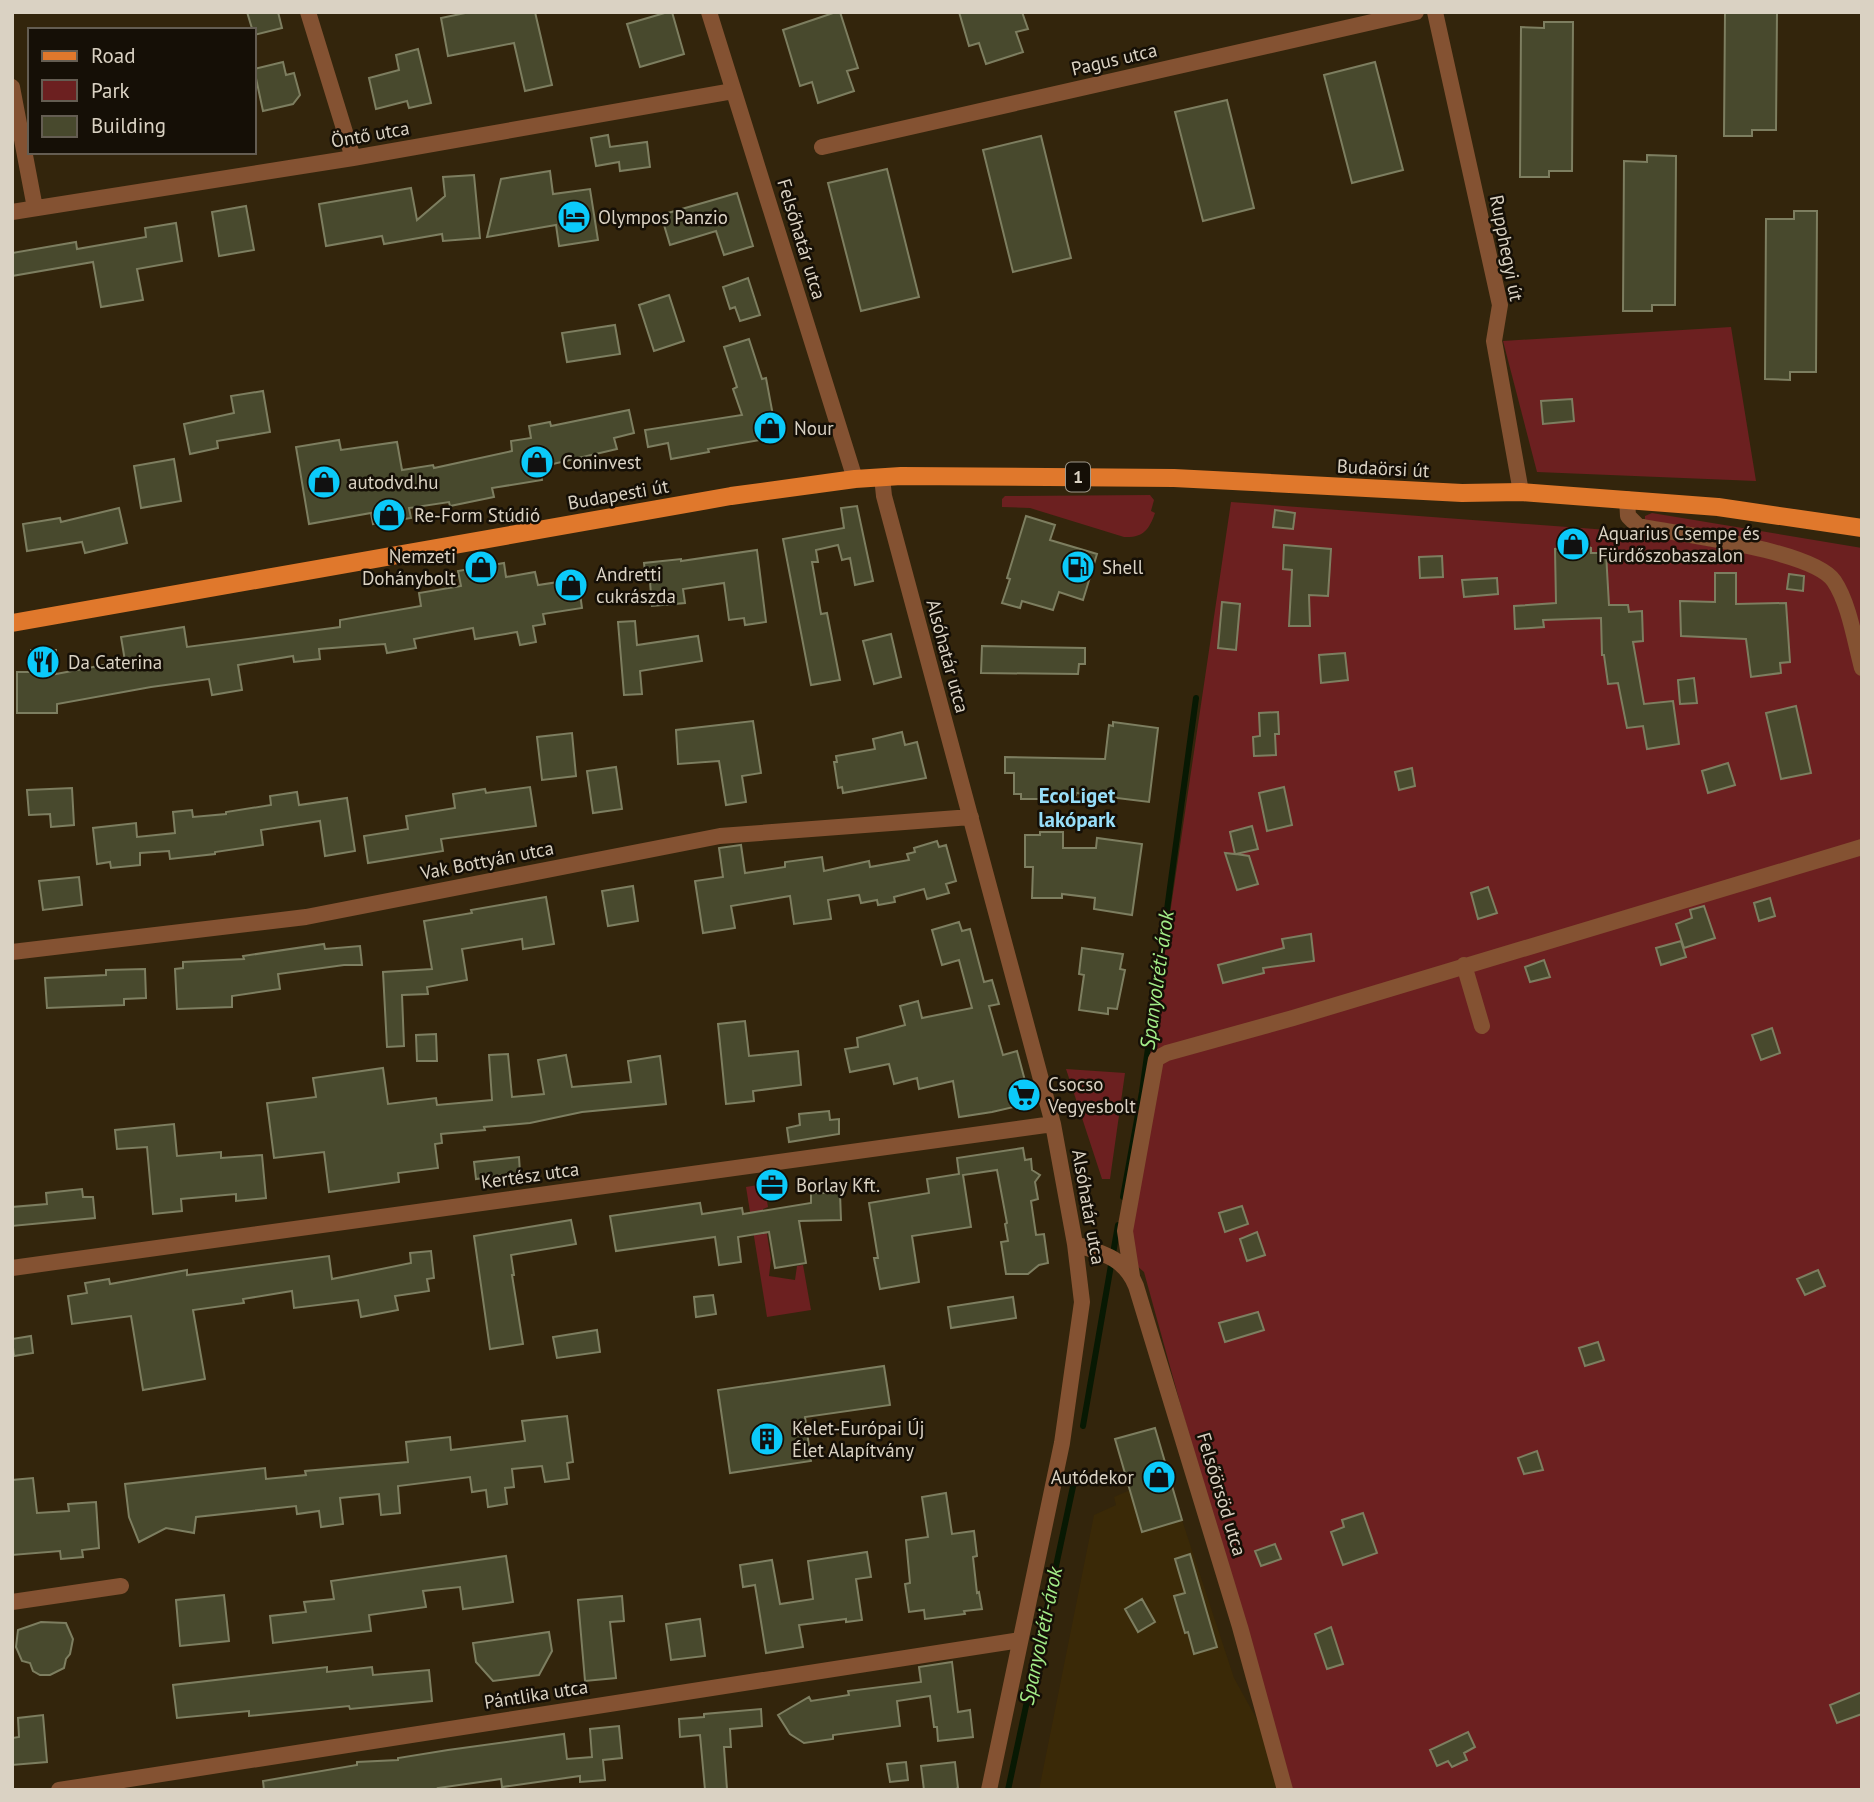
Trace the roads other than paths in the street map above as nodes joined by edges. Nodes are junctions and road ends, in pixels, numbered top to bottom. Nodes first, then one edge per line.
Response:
1 (308, 12) edge
2 (709, 12) edge
3 (1416, 12) edge
4 (1435, 12) edge
5 (12, 87) edge
6 (733, 91) junction
7 (822, 147) dead end
8 (353, 158) junction
9 (35, 208) junction
10 (12, 212) edge
11 (901, 476) joint
12 (882, 477) junction
13 (855, 479) junction
14 (1521, 492) junction
15 (1627, 499) junction
16 (1862, 528) edge
17 (12, 623) edge
18 (1862, 668) edge
19 (971, 817) junction
20 (1862, 847) edge
21 (12, 952) edge
22 (1464, 965) junction
23 (1482, 1026) dead end
24 (1054, 1124) junction
25 (1076, 1244) junction
26 (12, 1268) edge
27 (1129, 1271) junction
28 (121, 1586) dead end
29 (12, 1602) edge
30 (1020, 1640) junction
31 (59, 1790) edge
32 (989, 1790) edge
33 (1285, 1790) edge

1 - 8 street
2 - 6 street, Felsőhatár utca
3 - 7 street, Pagus utca
4 - 14 street, Rupphegyi út
5 - 9 street
6 - 8 street, Öntő utca
6 - 13 street, Felsőhatár utca
8 - 9 street, Öntő utca
9 - 10 street, Öntő utca
11 - 12 main road, Budapesti út / 1
11 - 14 main road, Budaörsi út / 1
12 - 13 main road, Budapesti út / 1
12 - 19 street, Alsóhatár utca
13 - 17 main road, Budapesti út / 1
14 - 15 main road, Budaörsi út / 1
15 - 16 main road, Budaörsi út / 1
15 - 18 street
19 - 21 street, Vak Bottyán utca
19 - 24 street, Alsóhatár utca
20 - 22 street
22 - 23 street
22 - 27 street, Alsóhatár utca
24 - 25 street, Alsóhatár utca
24 - 26 street, Kertész utca
25 - 27 street
25 - 30 street, Alsóhatár utca
27 - 33 street, Felsőörsöd utca
28 - 29 street
30 - 31 street, Pántlika utca
30 - 32 street, Alsóhatár utca

